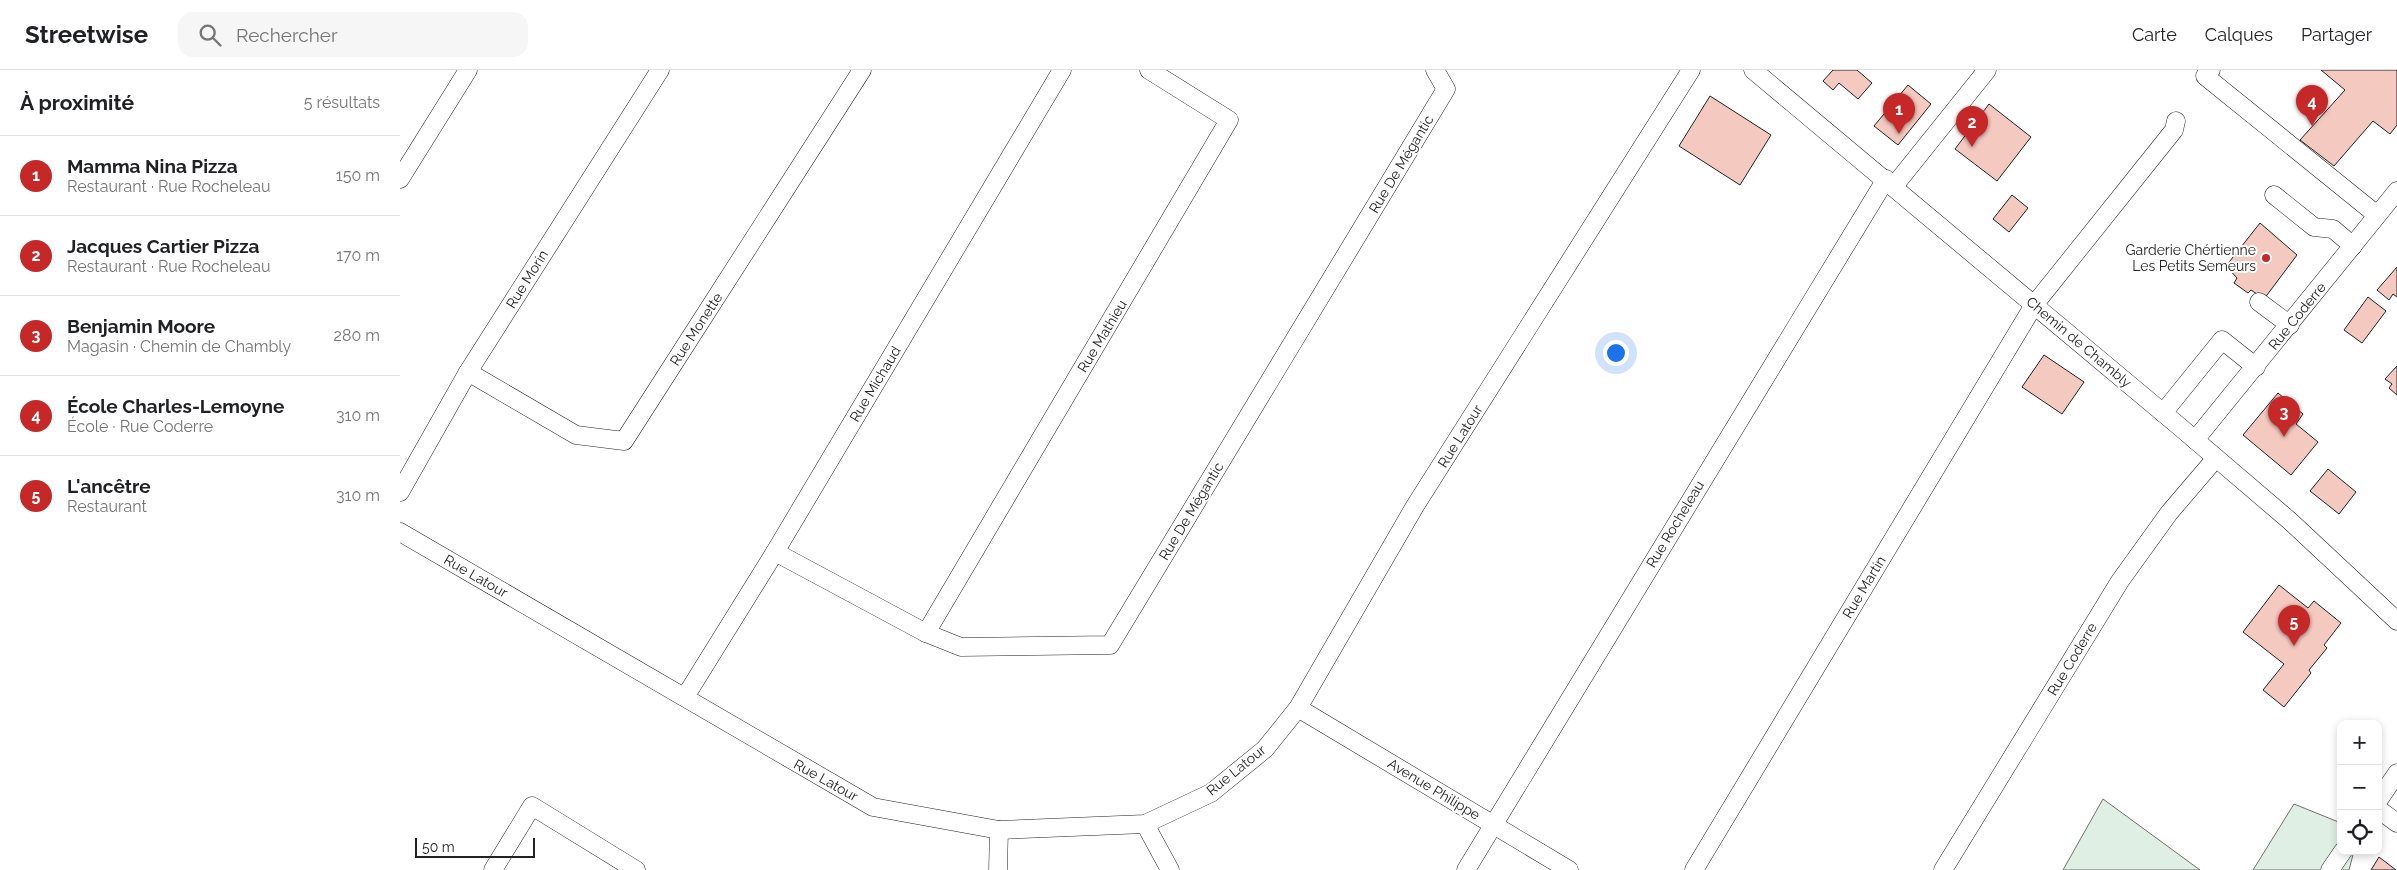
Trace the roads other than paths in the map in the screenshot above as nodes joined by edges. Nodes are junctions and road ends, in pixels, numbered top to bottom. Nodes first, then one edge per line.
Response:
1 (468, 70) edge
2 (660, 70) edge
3 (862, 70) edge
4 (1062, 70) edge
5 (1149, 70) edge
6 (1435, 70) edge
7 (1753, 70) edge
8 (1987, 70) edge
9 (2211, 70) edge
10 (1688, 71) edge
11 (2176, 121) dead end
12 (400, 179) edge
13 (1890, 182) junction
14 (2397, 191) edge
15 (2274, 195) dead end
16 (2377, 215) junction
17 (2353, 246) junction
18 (2259, 302) dead end
19 (2034, 305) junction
20 (2290, 325) junction
21 (2256, 367) junction
22 (468, 372) junction
23 (2163, 413) junction
24 (2194, 440) junction
25 (2216, 458) junction
26 (400, 492) edge
27 (400, 532) edge
28 (775, 552) junction
29 (2397, 621) edge
30 (926, 633) junction
31 (685, 696) junction
32 (1298, 708) junction
33 (2397, 773) edge
34 (2382, 795) edge
35 (2379, 810) edge
36 (2397, 823) edge
37 (1145, 824) junction
38 (1492, 824) junction
39 (999, 830) junction
40 (2340, 855) edge
41 (493, 870) edge
42 (636, 870) edge
43 (998, 870) edge
44 (1170, 870) edge
45 (1466, 870) edge
46 (1569, 870) edge
47 (1694, 870) edge
48 (1944, 870) edge
49 (2330, 870) edge

1 - 12 street
2 - 22 street, Rue Morin
3 - 22 street, Rue Monette
4 - 28 street, Rue Michaud
5 - 30 street, Rue Mathieu
6 - 30 street, Rue De Mégantic
7 - 13 street, Chemin de Chambly
8 - 13 street, Rue Rocheleau
9 - 16 street
10 - 32 street, Rue Latour
11 - 19 street, Rue Martin
13 - 19 street, Chemin de Chambly
13 - 38 street, Rue Rocheleau
14 - 16 street, Rue Coderre
15 - 17 street
16 - 17 street, Rue Coderre
17 - 20 street, Rue Coderre
18 - 20 street
19 - 23 street, Chemin de Chambly
19 - 47 street, Rue Martin
20 - 21 street, Rue Coderre
21 - 23 street
21 - 24 street, Rue Coderre
22 - 26 street, Rue Morin
23 - 24 street, Chemin de Chambly
24 - 25 street, Chemin de Chambly
25 - 29 street, Chemin de Chambly
25 - 48 street, Rue Coderre
27 - 31 street, Rue Latour
28 - 30 street, Rue De Mégantic
28 - 31 street, Rue Michaud
31 - 39 street, Rue Latour
32 - 37 street, Rue Latour
32 - 38 street, Avenue Philippe
33 - 34 street
35 - 36 street
37 - 39 street, Rue Latour
37 - 44 street
38 - 45 street, Rue Rocheleau
38 - 46 street, Avenue Philippe
39 - 43 street
40 - 49 street
41 - 42 street

